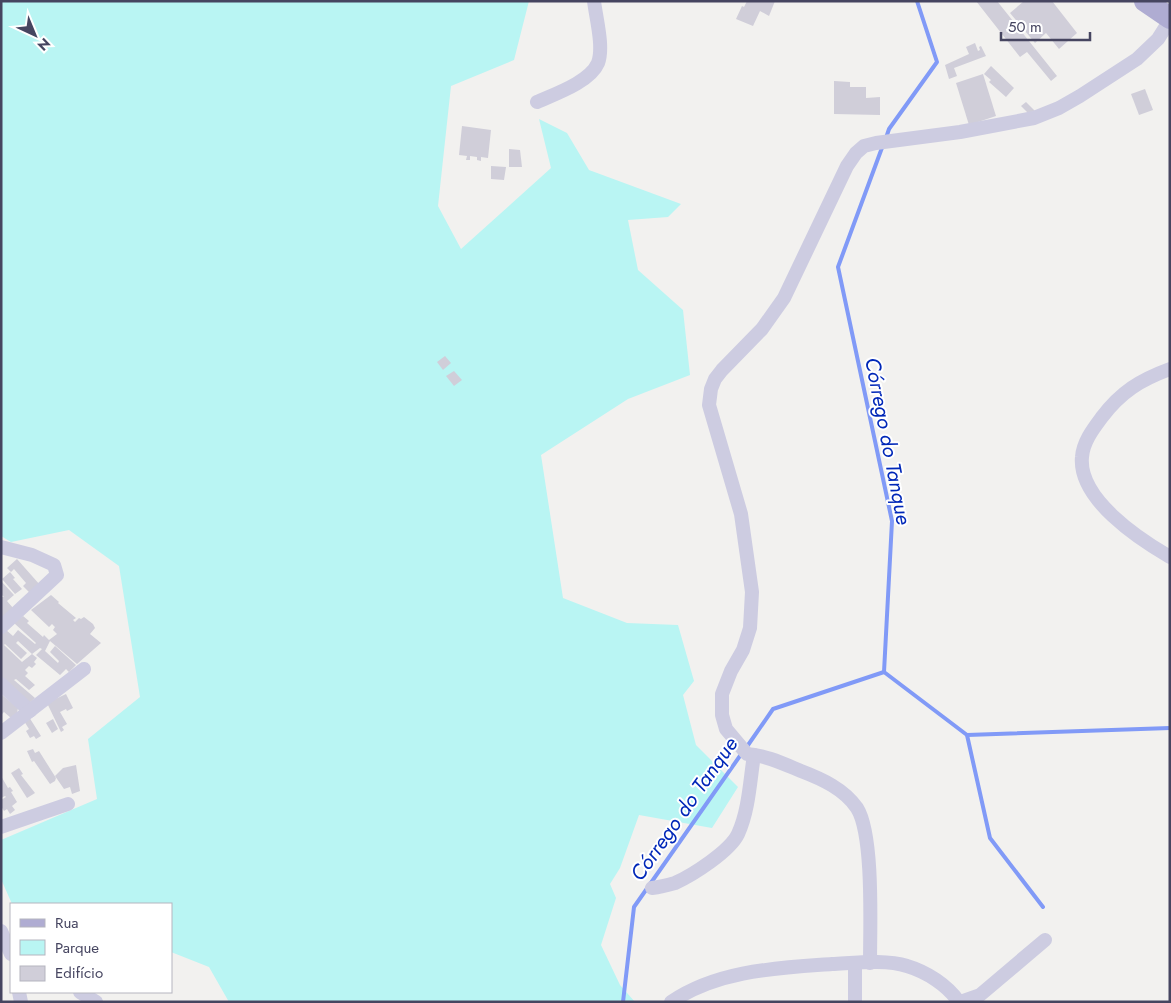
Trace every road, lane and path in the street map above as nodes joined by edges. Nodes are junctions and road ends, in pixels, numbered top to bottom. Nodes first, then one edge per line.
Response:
1 (594, 1) edge
2 (1145, 1) edge
3 (1170, 19) edge
4 (537, 102) dead end
5 (1170, 369) edge
6 (1, 546) edge
7 (1170, 556) edge
8 (1, 627) edge
9 (84, 669) dead end
10 (1, 684) edge
11 (30, 711) junction
12 (1, 734) edge
13 (750, 754) junction
14 (68, 804) dead end
15 (1, 827) edge
16 (652, 888) dead end
17 (1, 931) edge
18 (1045, 940) dead end
19 (10, 952) edge
20 (855, 963) junction
21 (870, 963) junction
22 (82, 993) edge
23 (96, 1002) edge
24 (671, 1002) edge
25 (855, 1002) edge
26 (960, 1002) edge

1 - 4 street
2 - 3 main road
3 - 13 street
5 - 7 street
6 - 8 street
9 - 11 street
10 - 11 street
11 - 12 street
13 - 16 street
13 - 21 street
14 - 15 street
17 - 19 street
18 - 26 street
20 - 21 street
20 - 24 street
20 - 25 street
21 - 26 street
22 - 23 street

